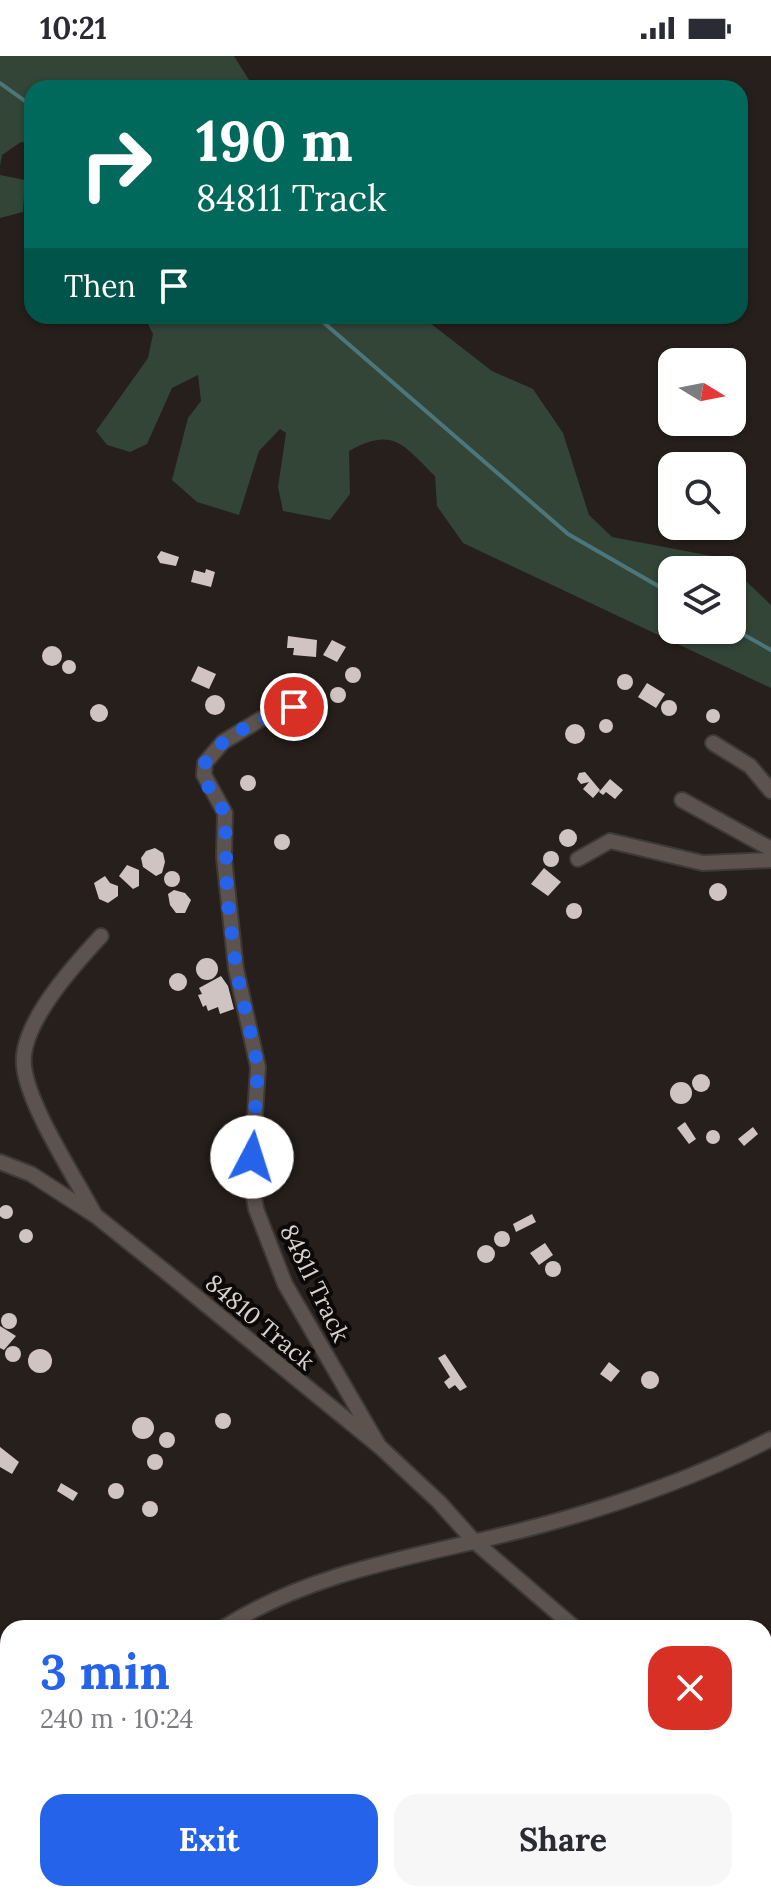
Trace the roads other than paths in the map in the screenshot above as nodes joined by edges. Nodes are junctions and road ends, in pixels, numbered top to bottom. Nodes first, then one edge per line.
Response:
1 (294, 707) dead end
2 (713, 743) dead end
3 (771, 791) edge
4 (682, 800) dead end
5 (771, 849) edge
6 (578, 859) dead end
7 (771, 860) edge
8 (101, 936) dead end
9 (0, 1162) edge
10 (96, 1216) junction
11 (771, 1439) edge
12 (379, 1446) junction
13 (474, 1541) junction
14 (236, 1620) edge
15 (566, 1620) edge

1 - 12 street, 84811 Track
2 - 3 street
4 - 5 street
6 - 7 street
8 - 10 street
9 - 10 street, 84810 Track
10 - 12 street, 84810 Track
11 - 13 street
12 - 13 street, 84810 Track
13 - 14 street
13 - 15 street, 84810 Track

